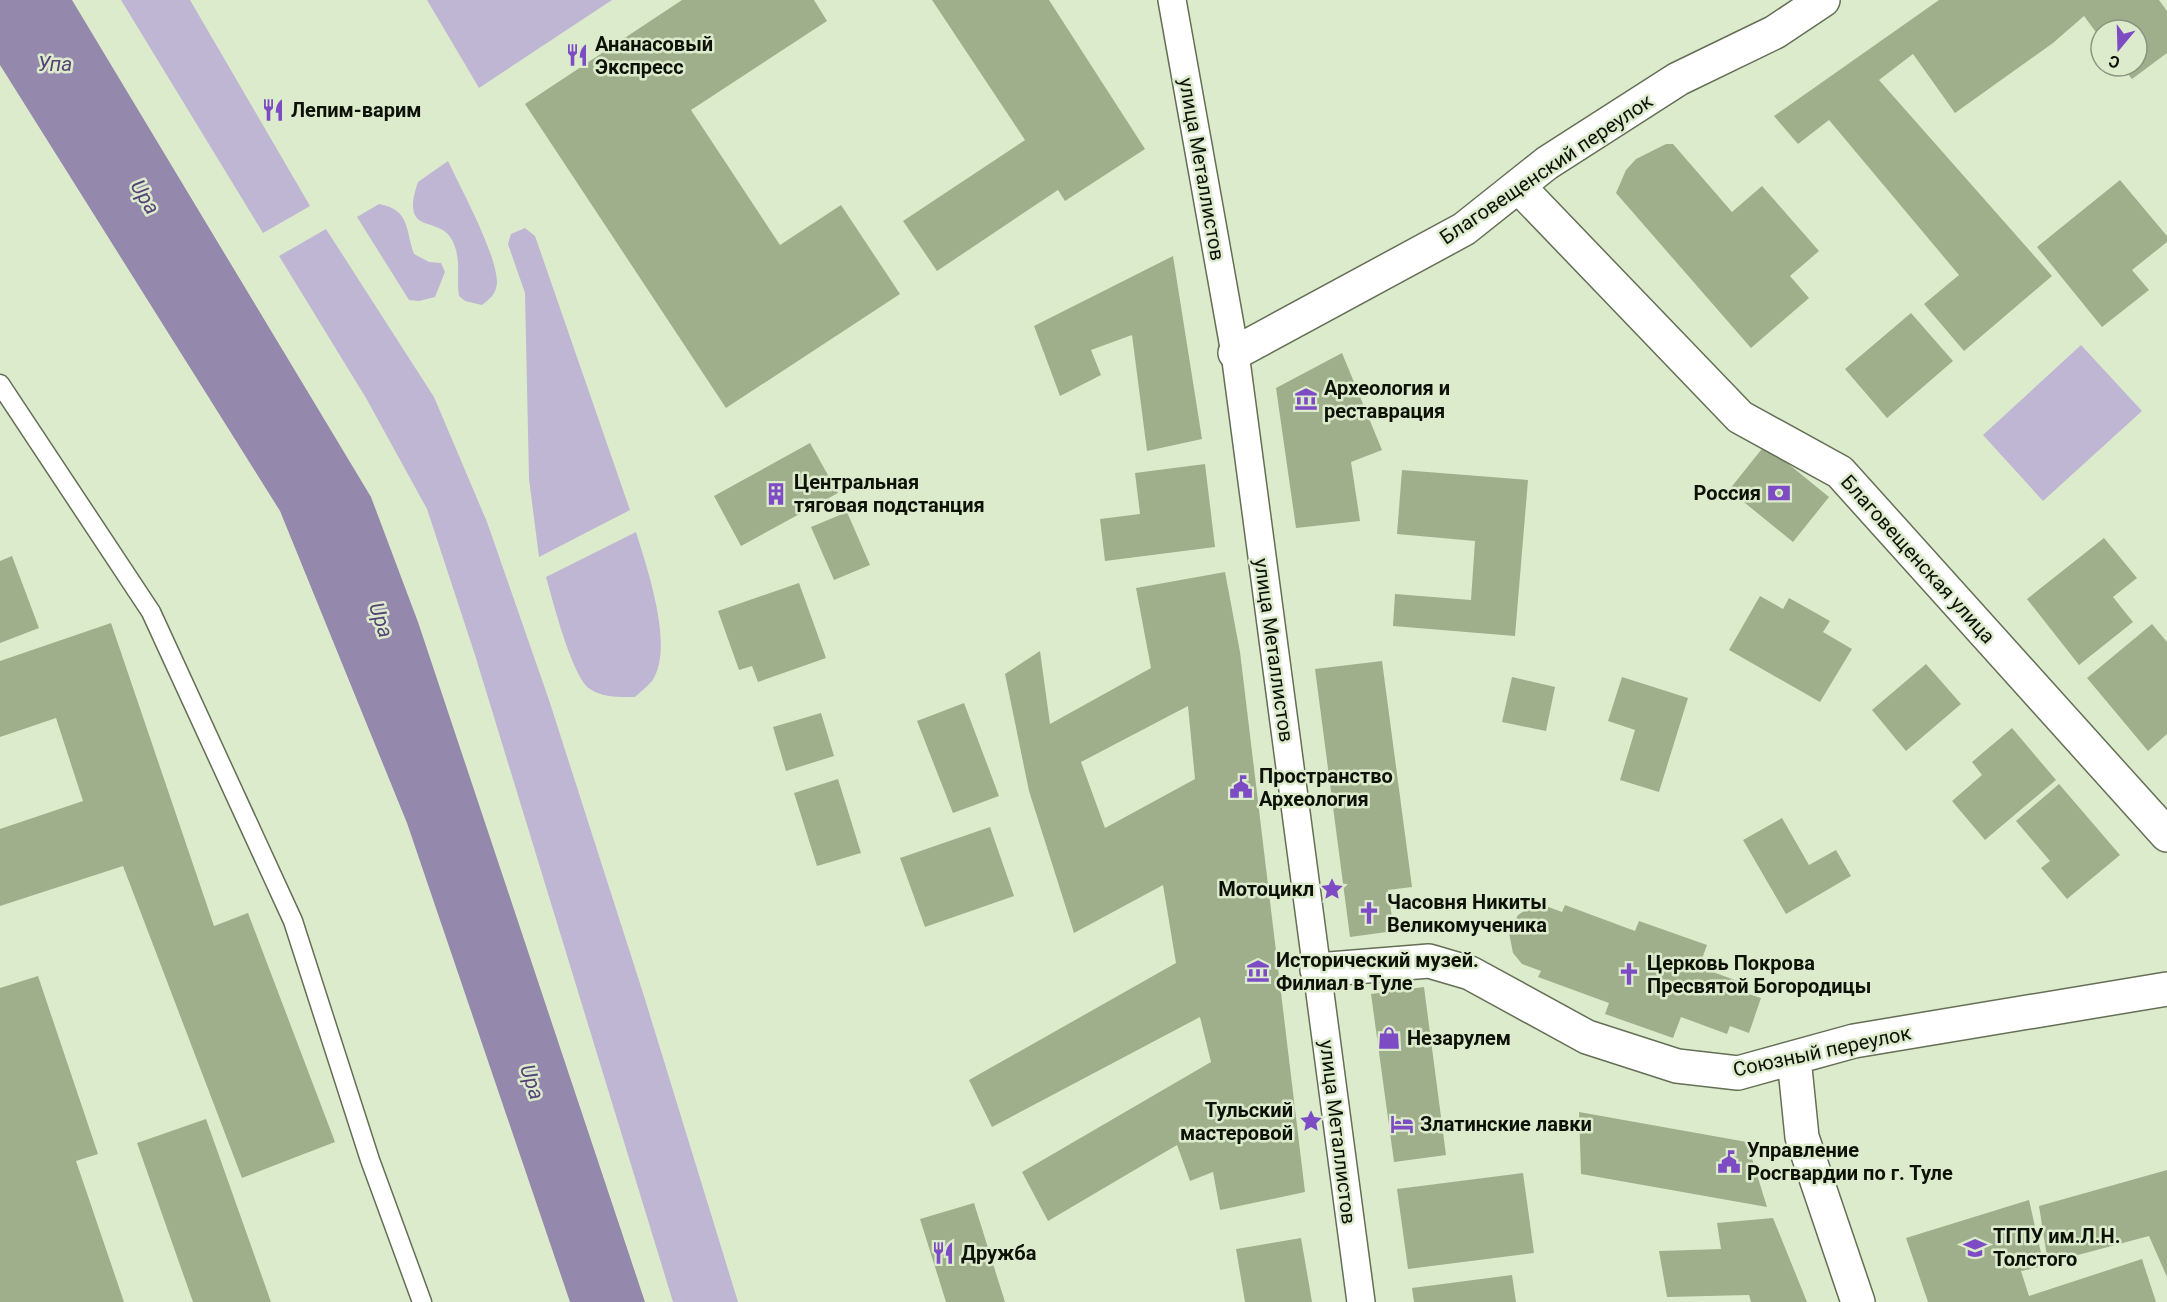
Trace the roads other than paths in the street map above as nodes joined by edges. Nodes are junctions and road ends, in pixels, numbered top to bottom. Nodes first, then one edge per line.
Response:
1 (1172, 0) edge
2 (1823, 0) edge
3 (1518, 186) junction
4 (1235, 353) junction
5 (0, 384) edge
6 (2167, 835) edge
7 (1317, 970) junction
8 (2167, 989) edge
9 (1794, 1058) junction
10 (422, 1302) edge
11 (1361, 1302) edge
12 (1858, 1302) edge

1 - 4 street, улица Металлистов
2 - 3 street, Благовещенский переулок
3 - 4 street, Благовещенский переулок
3 - 6 street, Благовещенская улица
4 - 7 street, улица Металлистов
5 - 10 lane
7 - 9 street, Союзный переулок
7 - 11 street, улица Металлистов
8 - 9 street, Союзный переулок
9 - 12 street

